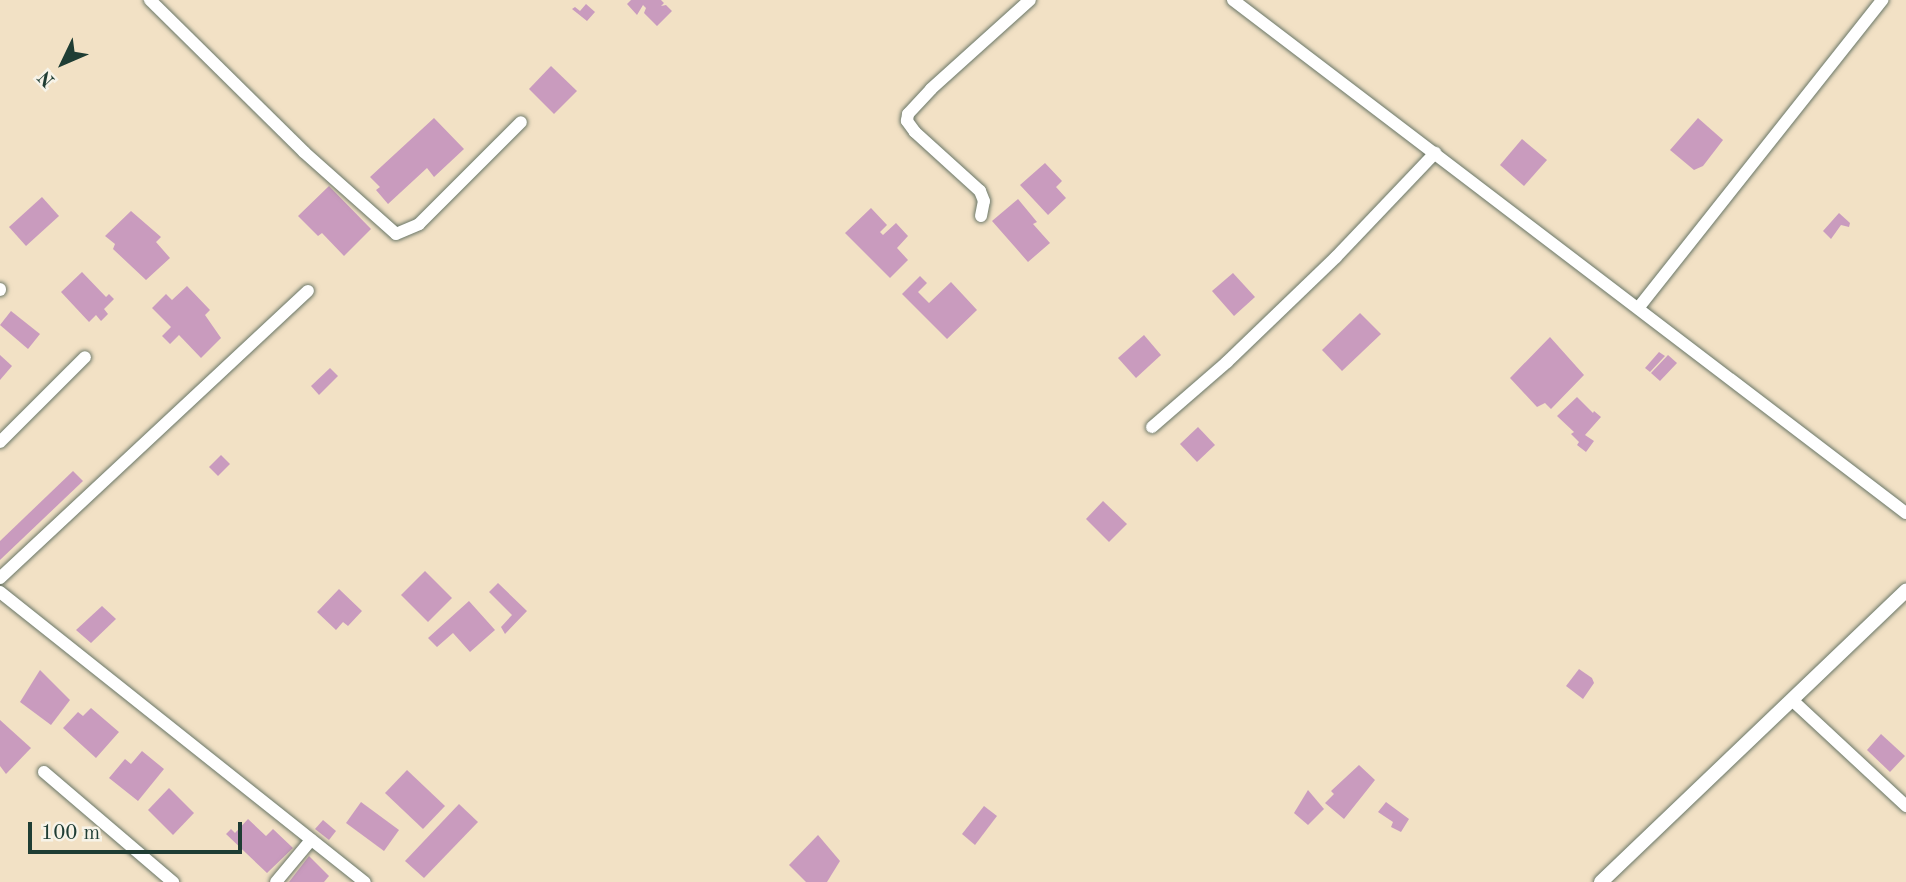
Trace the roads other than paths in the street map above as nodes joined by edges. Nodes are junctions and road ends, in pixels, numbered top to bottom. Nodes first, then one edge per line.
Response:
1 (150, 0) edge
2 (1030, 0) edge
3 (1233, 0) edge
4 (1882, 0) edge
5 (521, 122) dead end
6 (1435, 153) junction
7 (981, 216) dead end
8 (308, 291) dead end
9 (1639, 307) junction
10 (85, 357) dead end
11 (1152, 427) dead end
12 (0, 442) edge
13 (1906, 513) edge
14 (0, 578) edge
15 (1906, 591) edge
16 (0, 592) edge
17 (1792, 700) junction
18 (44, 772) dead end
19 (1906, 806) edge
20 (311, 840) junction
21 (173, 882) edge
22 (276, 882) edge
23 (365, 882) edge
24 (1601, 882) edge

1 - 5 street
2 - 7 street
3 - 6 street
4 - 9 street
6 - 9 street
6 - 11 street
8 - 14 street
9 - 13 street
10 - 12 street
15 - 17 street
16 - 20 street
17 - 19 street
17 - 24 street
18 - 21 street
20 - 22 street
20 - 23 street

